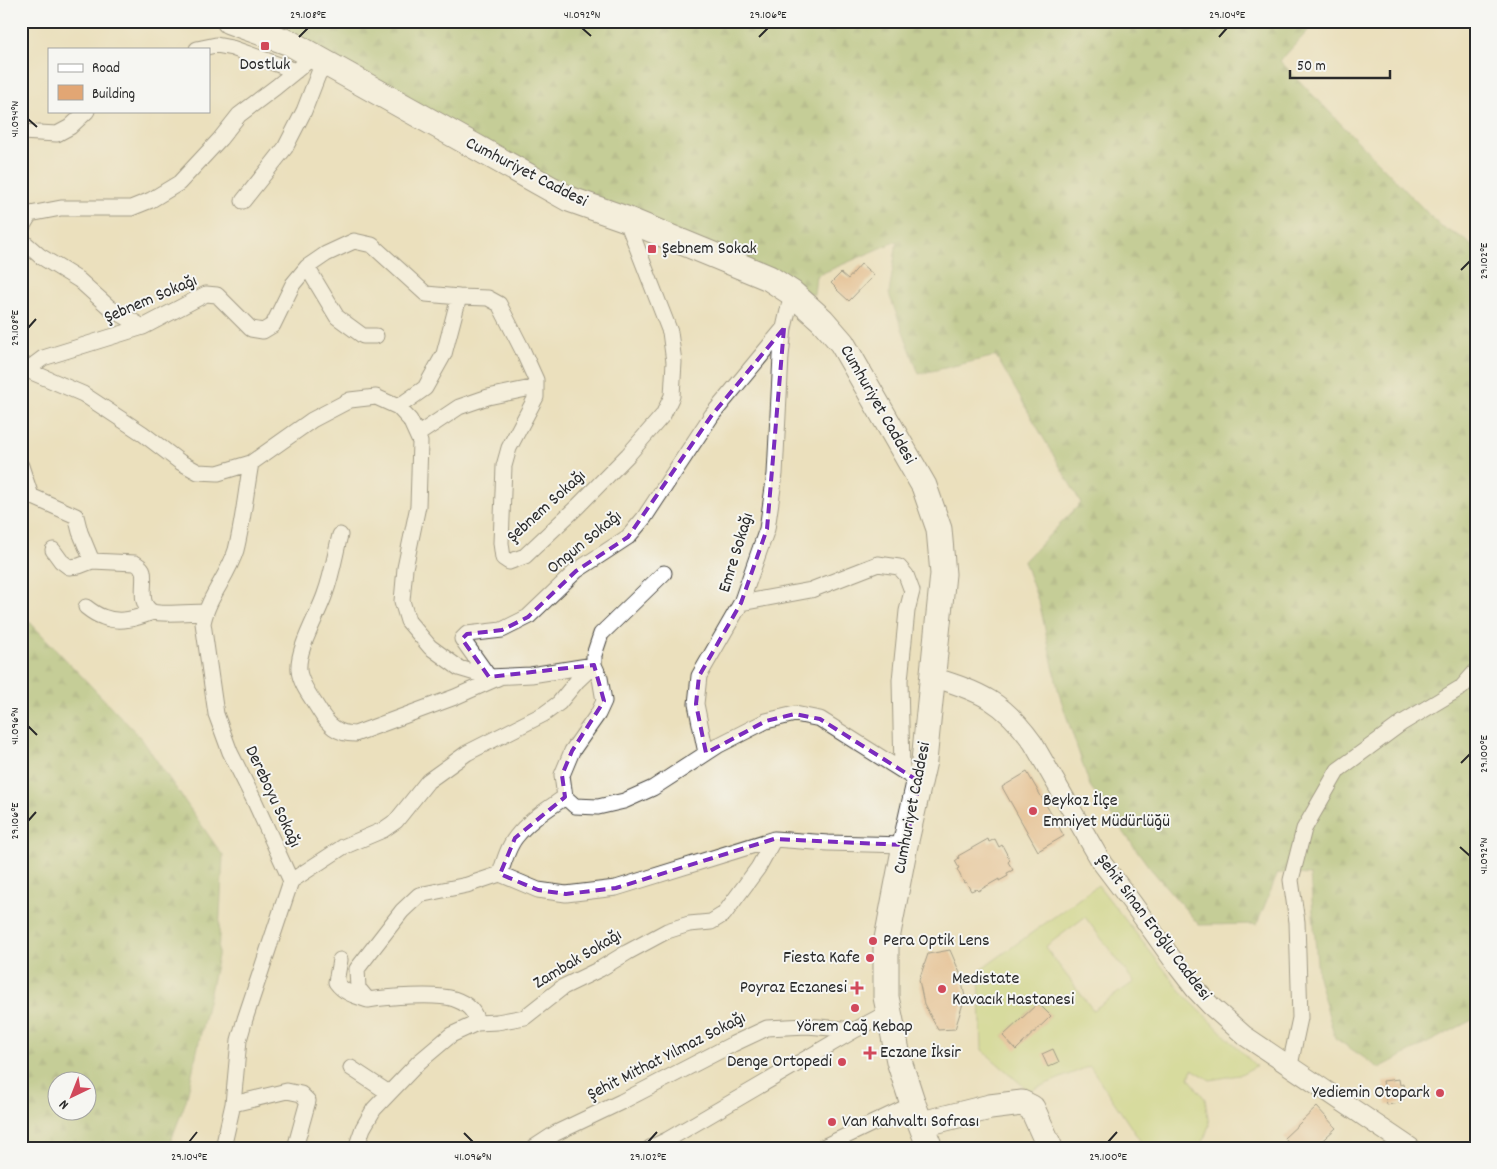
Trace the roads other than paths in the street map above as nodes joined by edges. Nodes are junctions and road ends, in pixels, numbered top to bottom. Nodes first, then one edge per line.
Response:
1 (229, 21) edge
2 (201, 48) edge
3 (311, 63) junction
4 (86, 112) edge
5 (21, 132) edge
6 (243, 201) dead end
7 (25, 215) edge
8 (626, 219) junction
9 (21, 231) edge
10 (307, 267) junction
11 (792, 293) junction
12 (460, 297) junction
13 (143, 327) junction
14 (784, 328) junction
15 (376, 336) dead end
16 (24, 370) edge
17 (536, 387) junction
18 (398, 407) junction
19 (417, 435) junction
20 (251, 462) junction
21 (21, 466) edge
22 (340, 535) dead end
23 (53, 550) dead end
24 (92, 561) junction
25 (664, 574) dead end
26 (741, 603) junction
27 (86, 607) dead end
28 (153, 612) junction
29 (205, 612) junction
30 (594, 665) junction
31 (1476, 670) edge
32 (495, 677) junction
33 (933, 677) junction
34 (706, 753) junction
35 (911, 776) junction
36 (565, 796) junction
37 (774, 839) junction
38 (905, 845) junction
39 (500, 874) junction
40 (291, 881) junction
41 (340, 960) dead end
42 (368, 1000) junction
43 (889, 1012) junction
44 (477, 1023) junction
45 (855, 1030) junction
46 (1290, 1065) junction
47 (351, 1068) dead end
48 (389, 1093) junction
49 (232, 1104) junction
50 (917, 1114) junction
51 (669, 1144) edge
52 (223, 1148) edge
53 (295, 1148) edge
54 (356, 1148) edge
55 (533, 1148) edge
56 (650, 1148) edge
57 (821, 1148) edge
58 (930, 1148) edge
59 (1050, 1148) edge
60 (1411, 1148) edge

1 - 3 main road, Cumhuriyet Caddesi
2 - 3 street
3 - 6 street
3 - 7 street
3 - 8 main road, Cumhuriyet Caddesi
4 - 5 street
7 - 9 street
8 - 11 main road, Cumhuriyet Caddesi
8 - 17 street, Şebnem Sokağı
9 - 13 street
10 - 12 street, Şebnem Sokağı
10 - 13 street, Şebnem Sokağı
10 - 15 street
11 - 14 street, Emre Sokağı
11 - 33 main road, Cumhuriyet Caddesi
12 - 17 street, Şebnem Sokağı
12 - 18 street
13 - 16 street, Şebnem Sokağı
14 - 26 street, Emre Sokağı
14 - 32 street, Ongun Sokağı
16 - 20 street
17 - 19 street
18 - 19 street
18 - 20 street
19 - 32 street
20 - 29 street, Dereboyu Sokağı
21 - 24 street
22 - 32 street
23 - 24 street
24 - 28 street
25 - 30 street
26 - 34 street, Emre Sokağı
26 - 35 street
27 - 28 street
28 - 29 street
29 - 40 street, Dereboyu Sokağı
30 - 32 street
30 - 36 street
30 - 40 street
31 - 46 street
33 - 35 main road, Cumhuriyet Caddesi
33 - 46 street, Şehit Sinan Eroğlu Caddesi
34 - 35 street
34 - 36 street
35 - 38 main road, Cumhuriyet Caddesi
36 - 39 street
37 - 38 street
37 - 39 street
37 - 44 street, Zambak Sokağı
38 - 43 main road, Cumhuriyet Caddesi
39 - 42 street
40 - 49 street
41 - 42 street
42 - 44 street
43 - 45 street
43 - 50 main road, Cumhuriyet Caddesi
44 - 48 street, Zambak Sokağı
45 - 51 street
45 - 55 street, Şehit Mithat Yılmaz Sokağı
46 - 60 street, Şehit Sinan Eroğlu Caddesi
47 - 48 street
48 - 54 street, Zambak Sokağı
49 - 52 street
49 - 53 street
50 - 57 street
50 - 58 main road, Cumhuriyet Caddesi
50 - 59 main road
51 - 56 street

